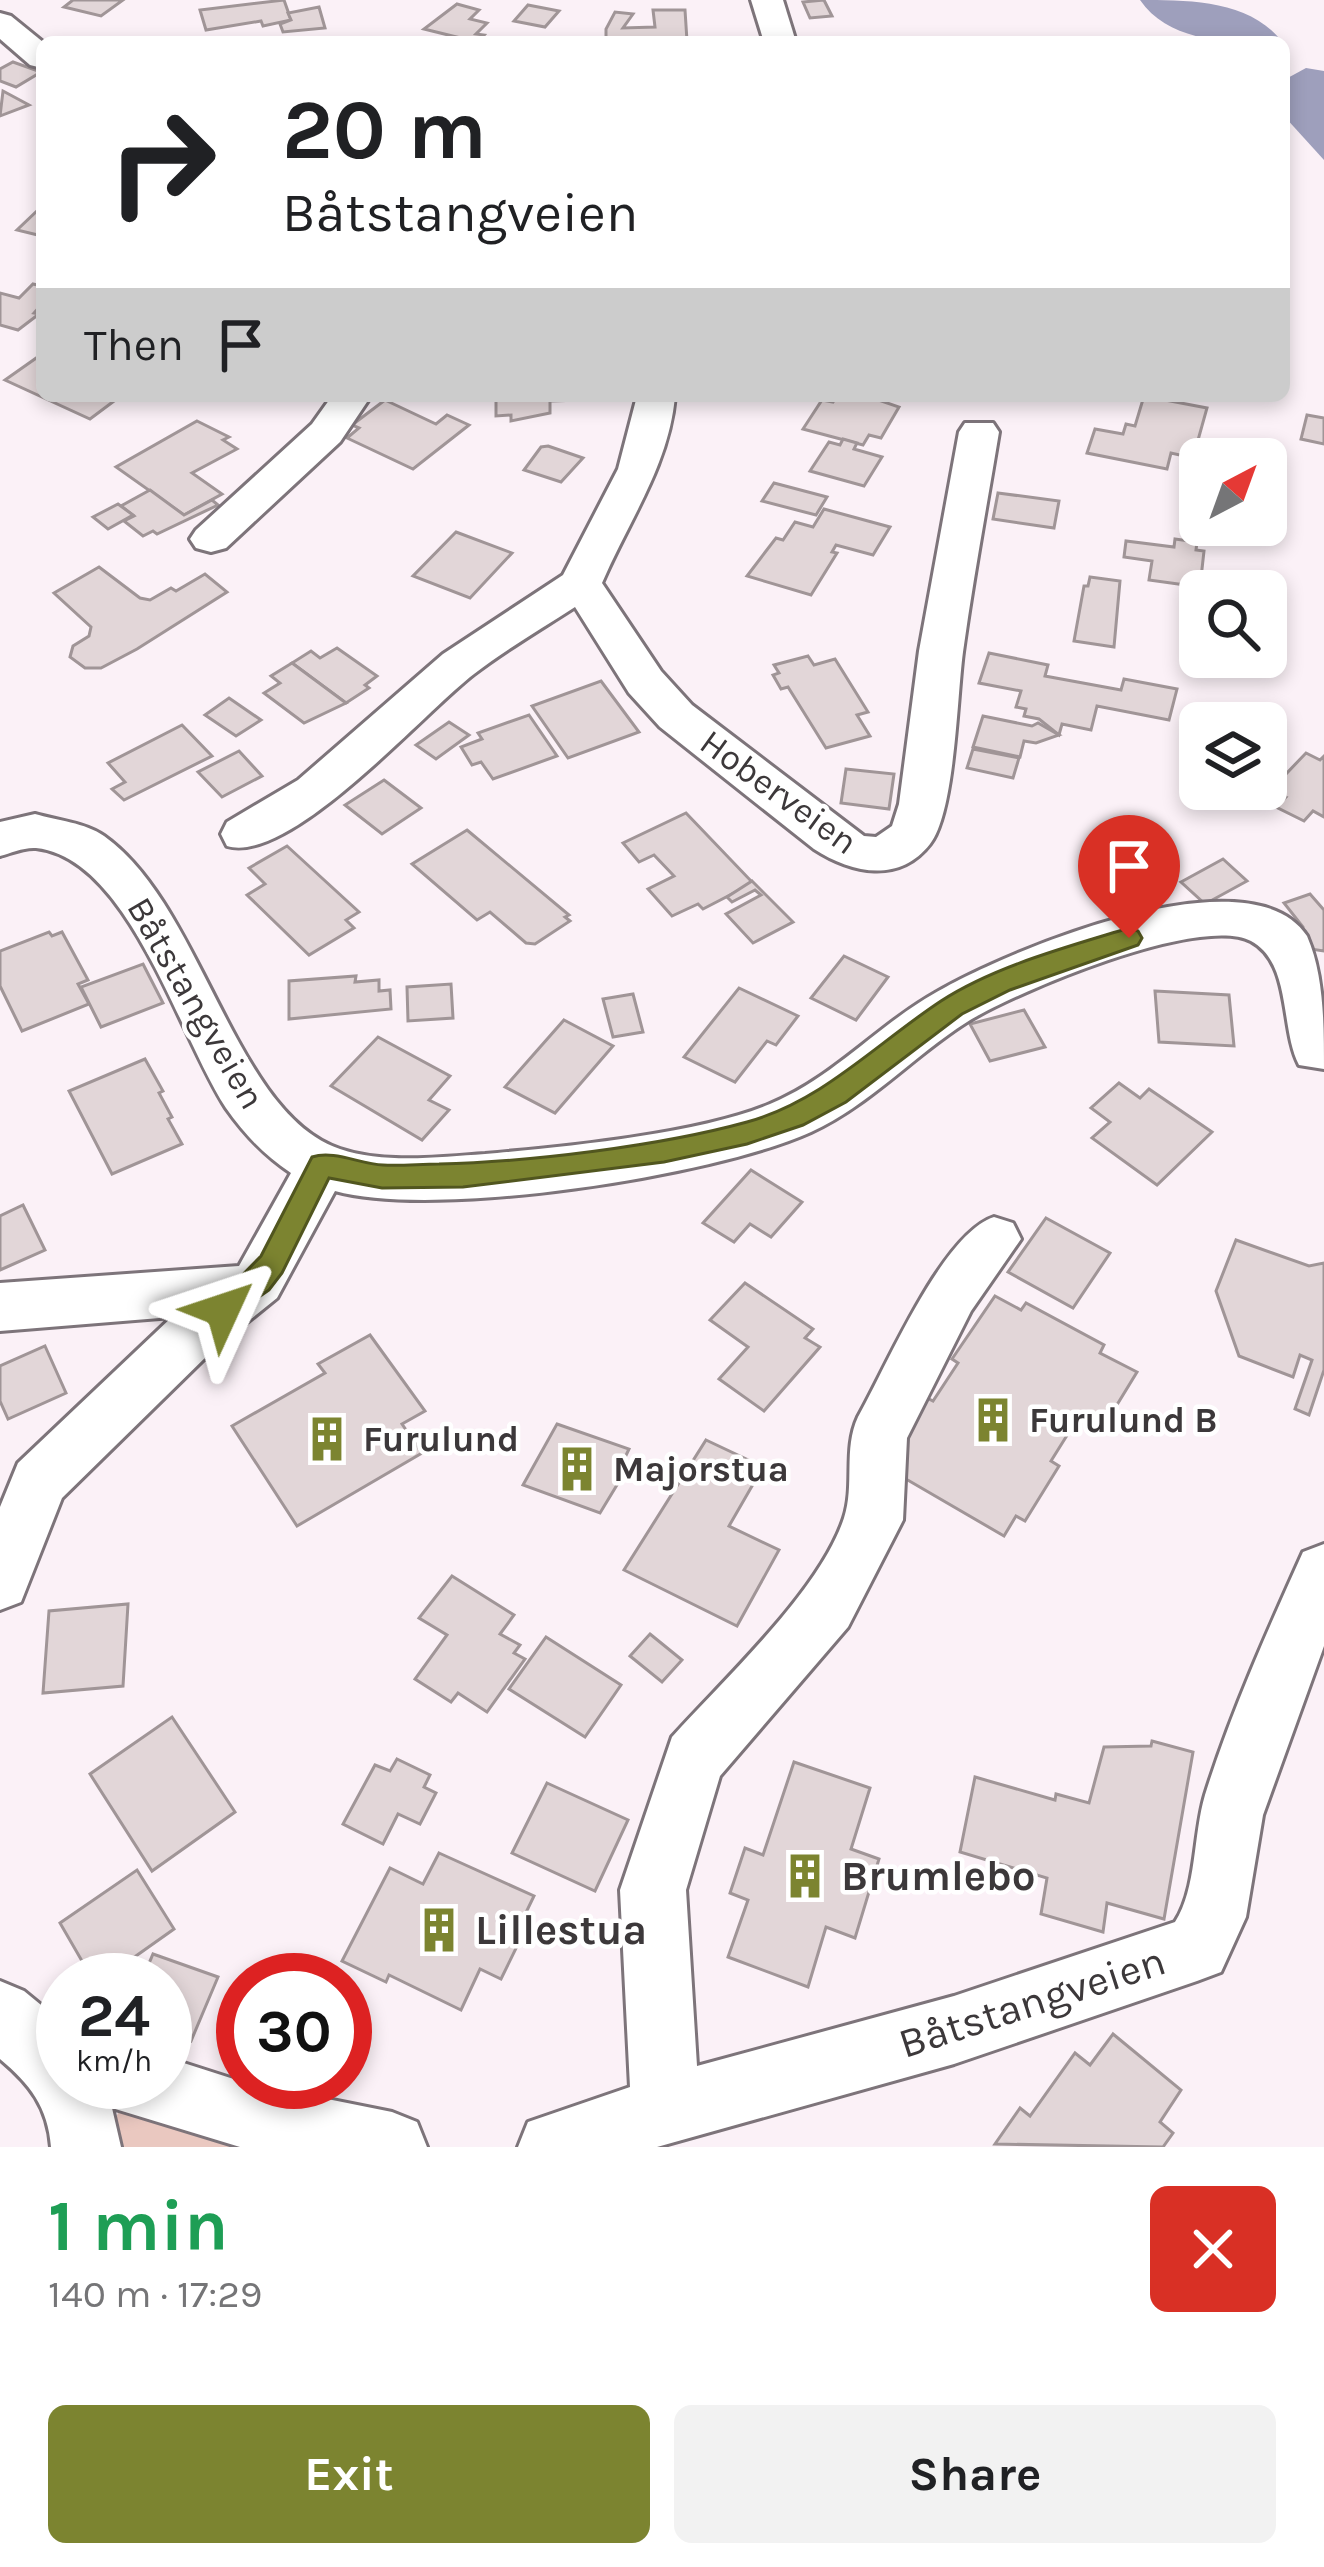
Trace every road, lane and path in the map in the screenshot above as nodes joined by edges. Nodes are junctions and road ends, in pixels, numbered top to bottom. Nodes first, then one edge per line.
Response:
1 (766, 0) edge
2 (0, 23) edge
3 (778, 36) edge
4 (36, 53) edge
5 (347, 402) edge
6 (655, 402) edge
7 (980, 432) dead end
8 (211, 539) dead end
9 (580, 583) junction
10 (244, 834) dead end
11 (0, 839) edge
12 (1318, 1051) dead end
13 (322, 1166) junction
14 (994, 1239) dead end
15 (250, 1288) junction
16 (0, 1307) edge
17 (20, 1493) edge
18 (1324, 1572) edge
19 (0, 1582) edge
20 (0, 2014) edge
21 (36, 2048) edge
22 (192, 2099) edge
23 (77, 2109) edge
24 (667, 2109) junction
25 (86, 2147) edge
26 (392, 2147) edge
27 (553, 2147) edge

1 - 3 street
2 - 4 street
5 - 8 street
6 - 9 street
7 - 9 street, Hoberveien
9 - 10 street
11 - 13 street, Båtstangveien
12 - 13 street, Båtstangveien
13 - 15 street
14 - 24 street
15 - 16 street
15 - 17 street
17 - 19 street
18 - 24 street, Båtstangveien
20 - 21 street
22 - 26 street
23 - 25 street
24 - 27 street, Båtstangveien

